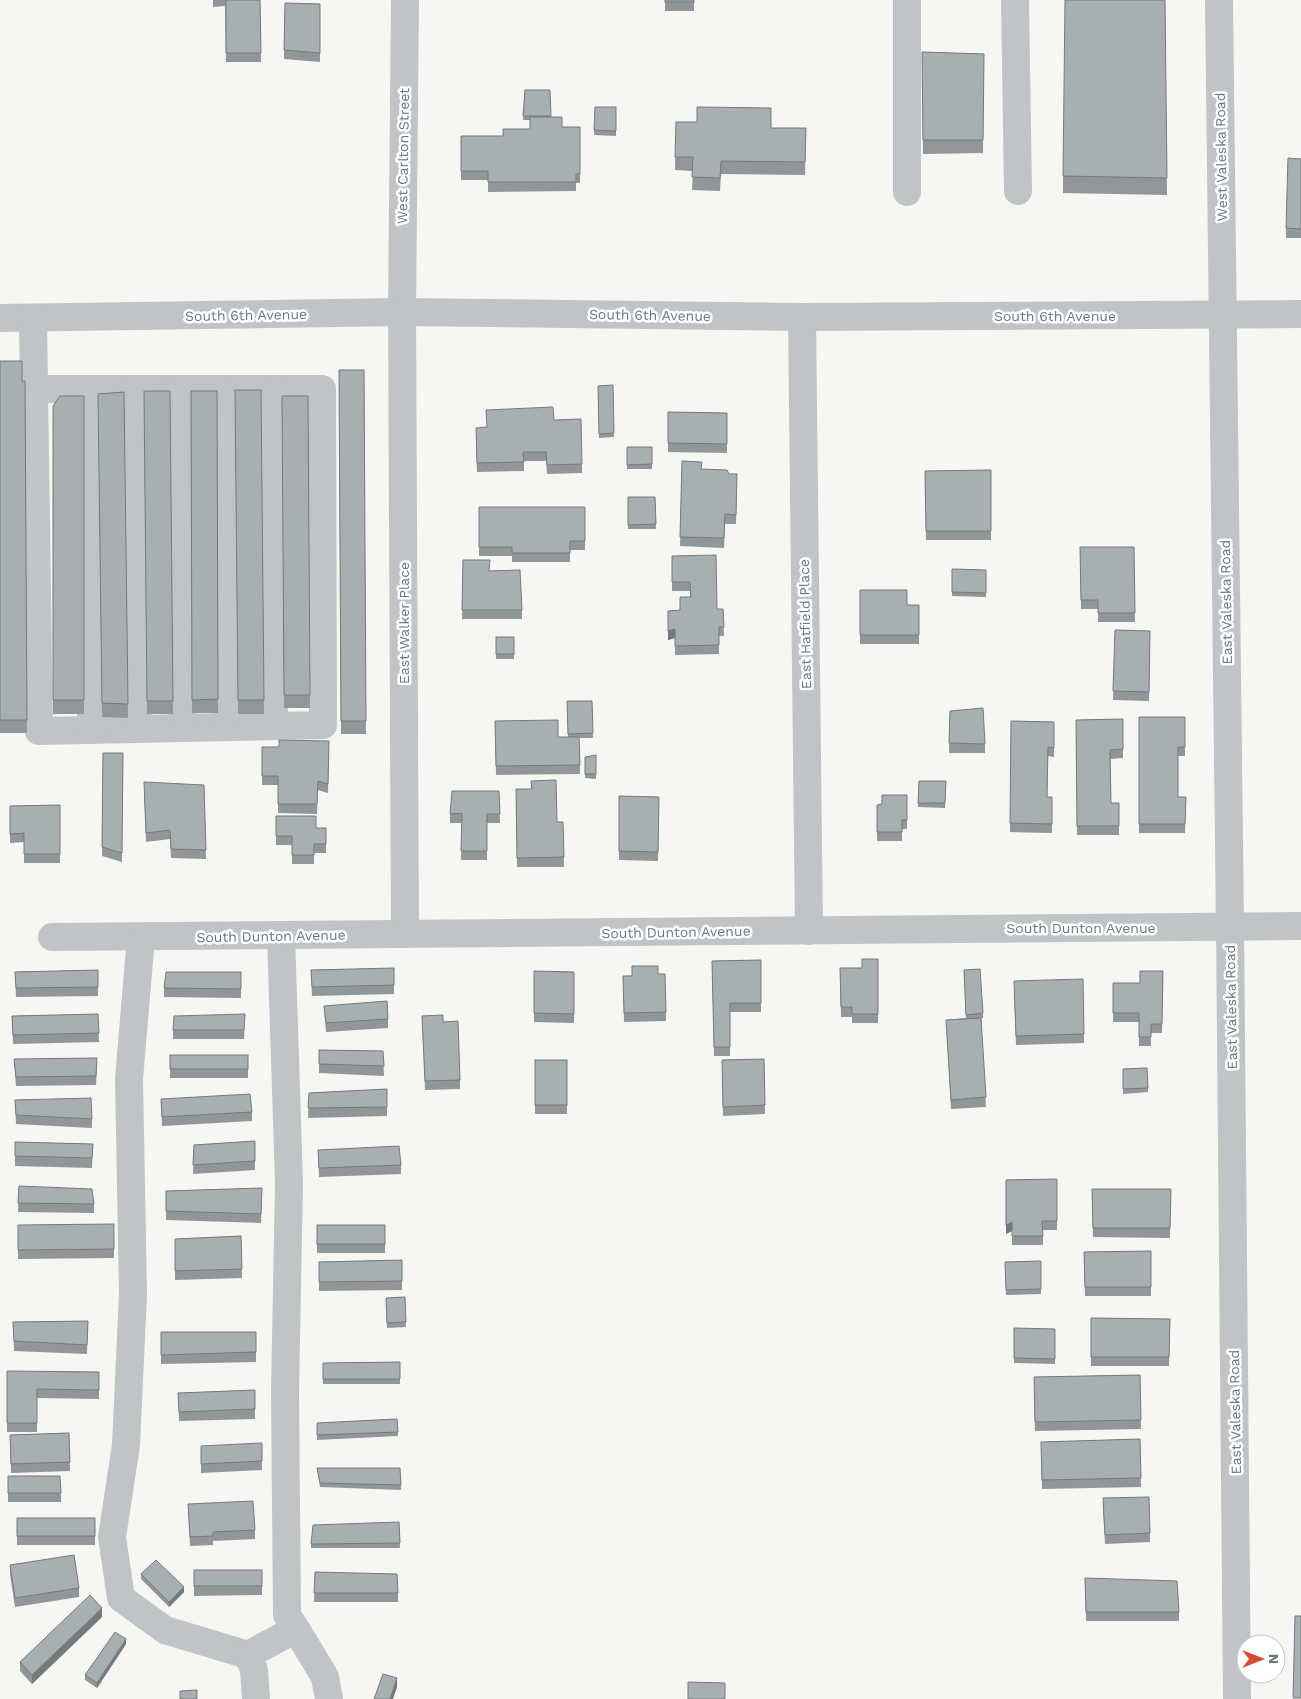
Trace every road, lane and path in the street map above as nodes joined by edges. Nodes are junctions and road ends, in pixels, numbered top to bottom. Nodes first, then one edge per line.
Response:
1 (405, 0) edge
2 (907, 0) edge
3 (1015, 0) edge
4 (1219, 0) edge
5 (1018, 191) dead end
6 (906, 192) dead end
7 (402, 312) junction
8 (1301, 314) edge
9 (1223, 315) junction
10 (802, 317) junction
11 (0, 318) edge
12 (33, 319) junction
13 (35, 389) junction
14 (89, 389) junction
15 (135, 389) junction
16 (180, 389) junction
17 (226, 389) junction
18 (274, 389) junction
19 (274, 726) junction
20 (226, 727) junction
21 (183, 728) junction
22 (138, 729) junction
23 (91, 730) junction
24 (1301, 926) edge
25 (1230, 927) junction
26 (809, 931) junction
27 (405, 934) junction
28 (281, 936) junction
29 (141, 937) junction
30 (52, 938) dead end
31 (296, 1629) junction
32 (248, 1655) junction
33 (256, 1699) edge
34 (330, 1699) edge
35 (1237, 1699) edge

1 - 7 street, West Carlton Street
2 - 6 street
3 - 5 street
4 - 9 street, West Valeska Road
7 - 10 street, South 6th Avenue
7 - 12 street, South 6th Avenue
7 - 27 street, East Walker Place
8 - 9 street, South 6th Avenue
9 - 10 street, South 6th Avenue
9 - 25 street, East Valeska Road
10 - 26 street, East Hatfield Place
11 - 12 street, South 6th Avenue
12 - 13 street
13 - 14 street
13 - 23 street
14 - 15 street
14 - 23 street
15 - 16 street
15 - 22 street
16 - 17 street
16 - 21 street
17 - 18 street
17 - 20 street
18 - 19 street
18 - 19 street
19 - 20 street
20 - 21 street
21 - 22 street
22 - 23 street
24 - 25 street, South Dunton Avenue
25 - 26 street, South Dunton Avenue
25 - 35 street, East Valeska Road
26 - 27 street, South Dunton Avenue
27 - 28 street, South Dunton Avenue
28 - 29 street, South Dunton Avenue
28 - 31 street
29 - 30 street, South Dunton Avenue
29 - 32 street
31 - 32 street
31 - 34 street
32 - 33 street

